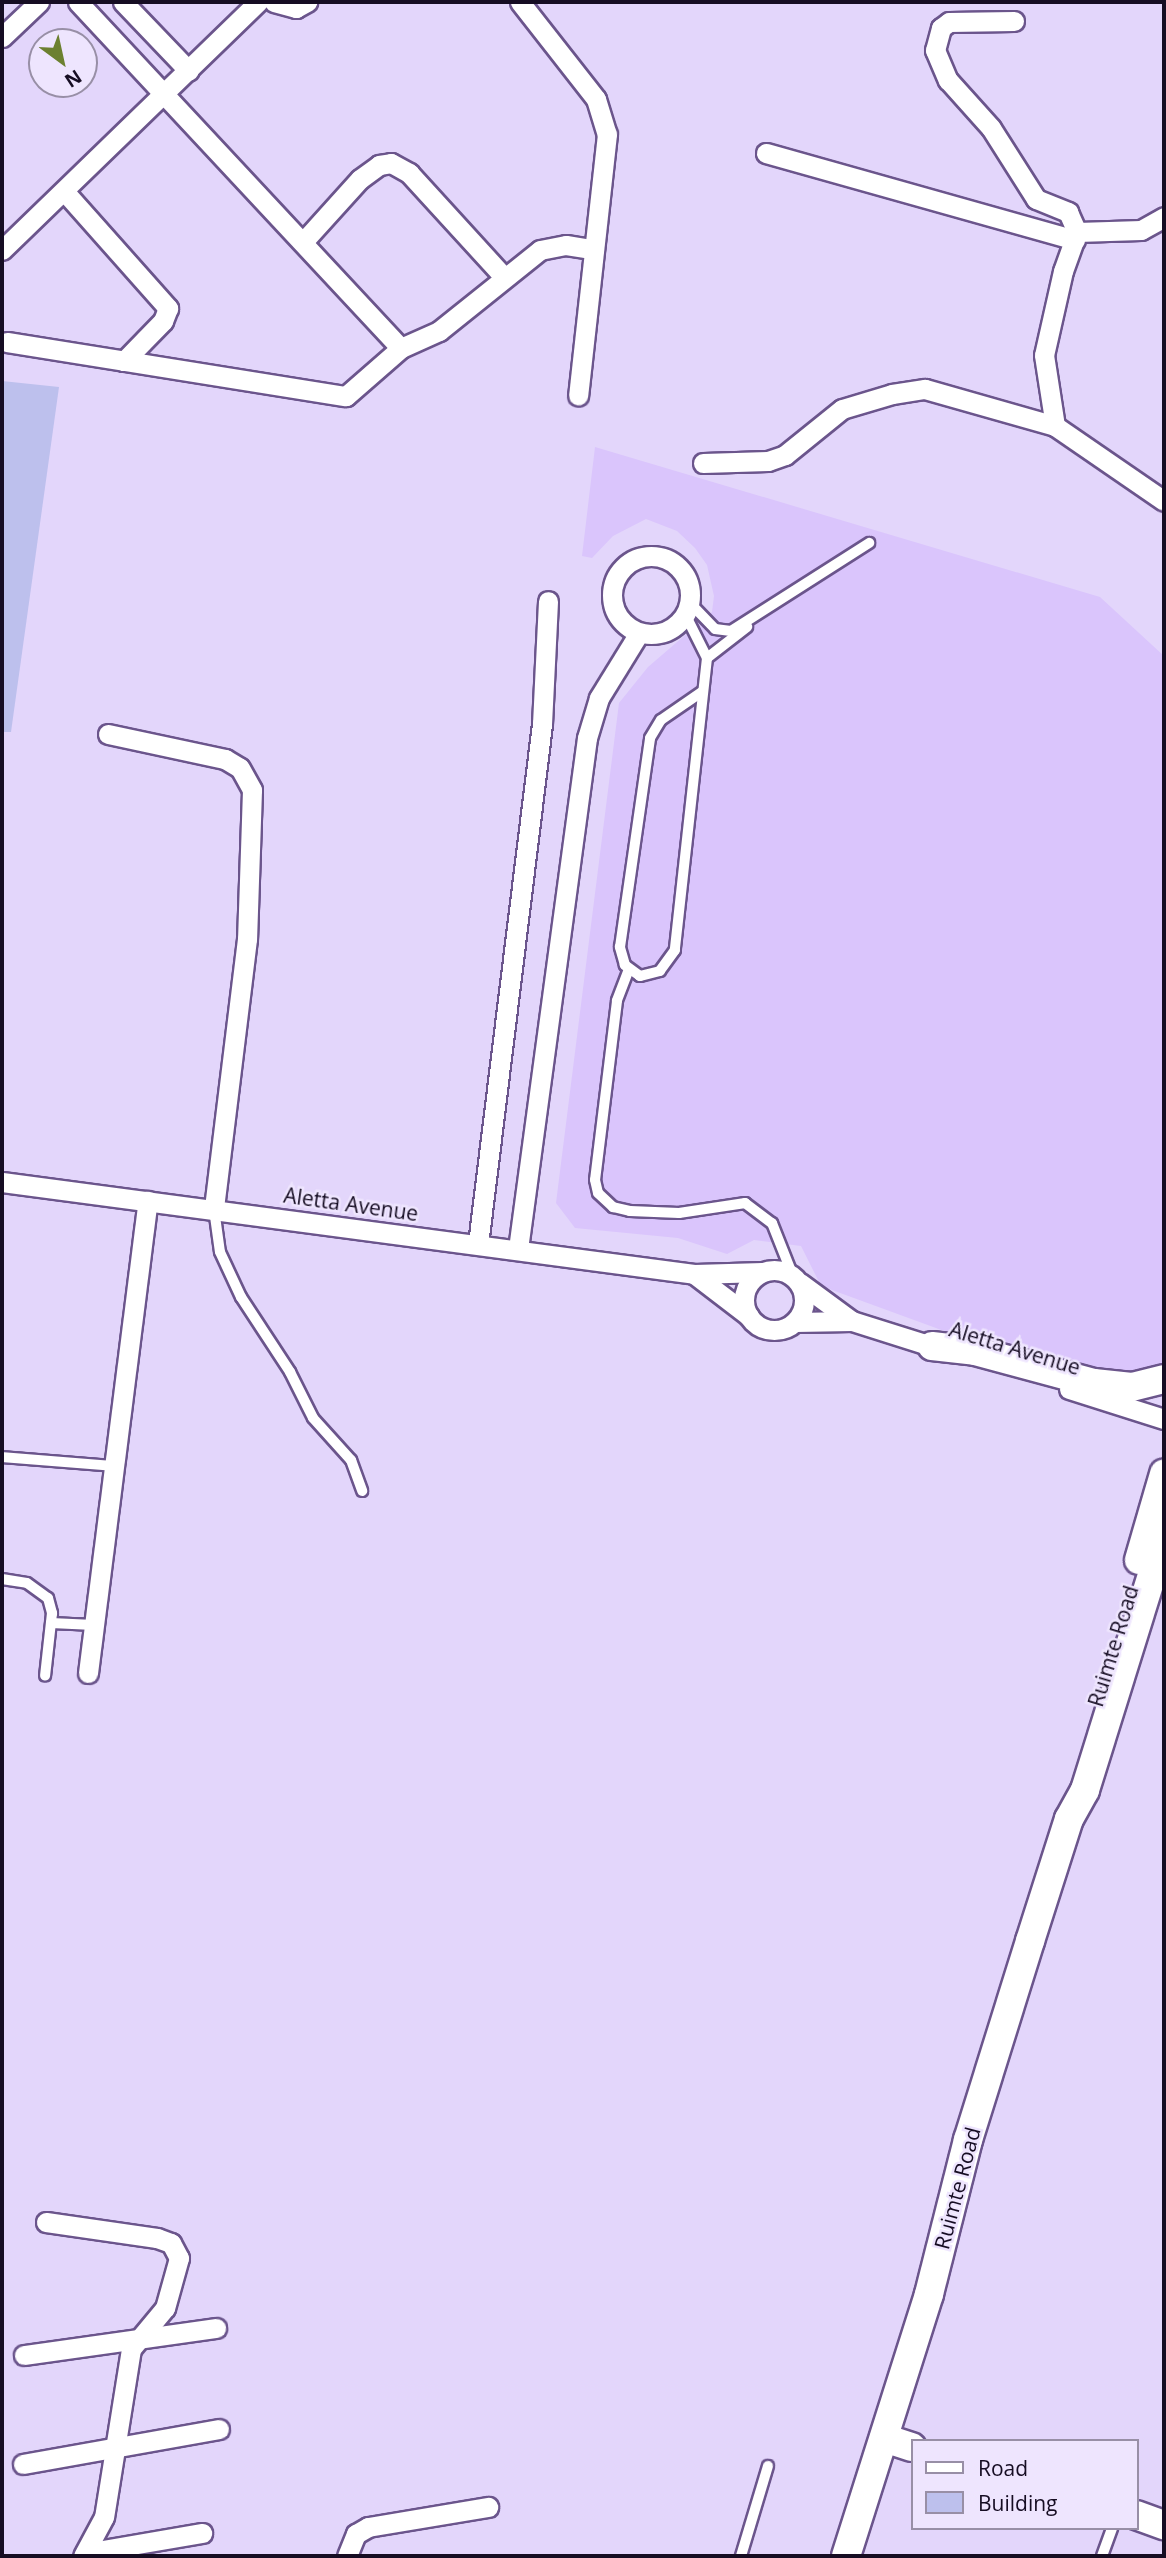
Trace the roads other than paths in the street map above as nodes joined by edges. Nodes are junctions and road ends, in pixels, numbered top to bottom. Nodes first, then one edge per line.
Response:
1 (39, 2) edge
2 (78, 2) edge
3 (123, 2) edge
4 (258, 2) edge
5 (274, 2) edge
6 (307, 2) edge
7 (520, 2) edge
8 (1014, 21) dead end
9 (2, 37) edge
10 (189, 71) junction
11 (166, 93) junction
12 (765, 153) dead end
13 (64, 191) junction
14 (1164, 216) edge
15 (1076, 236) junction
16 (303, 242) junction
17 (592, 249) junction
18 (2, 250) edge
19 (503, 276) junction
20 (7, 342) dead end
21 (401, 348) junction
22 (124, 361) junction
23 (578, 395) dead end
24 (1055, 426) junction
25 (703, 463) dead end
26 (1164, 501) edge
27 (869, 543) dead end
28 (548, 601) dead end
29 (688, 609) junction
30 (755, 619) junction
31 (639, 633) junction
32 (707, 658) junction
33 (703, 691) junction
34 (108, 734) dead end
35 (629, 970) junction
36 (2, 1182) edge
37 (148, 1201) junction
38 (214, 1209) junction
39 (478, 1244) junction
40 (518, 1249) junction
41 (763, 1272) junction
42 (694, 1274) junction
43 (797, 1280) junction
44 (749, 1316) junction
45 (852, 1321) junction
46 (795, 1322) junction
47 (932, 1346) junction
48 (1164, 1379) edge
49 (1164, 1419) edge
50 (2, 1457) edge
51 (114, 1466) junction
52 (1164, 1474) edge
53 (362, 1492) dead end
54 (1164, 1537) edge
55 (2, 1579) edge
56 (51, 1623) junction
57 (94, 1625) junction
58 (89, 1673) dead end
59 (45, 1676) dead end
60 (1069, 1819) junction
61 (46, 2222) dead end
62 (216, 2328) dead end
63 (137, 2337) junction
64 (24, 2356) dead end
65 (219, 2428) dead end
66 (884, 2438) junction
67 (117, 2446) junction
68 (911, 2446) edge
69 (23, 2464) dead end
70 (768, 2466) dead end
71 (488, 2507) dead end
72 (1138, 2516) edge
73 (1164, 2525) edge
74 (1111, 2530) edge
75 (202, 2533) dead end
76 (84, 2555) edge
77 (346, 2556) edge
78 (741, 2556) edge
79 (846, 2556) edge
80 (1102, 2556) edge

1 - 9 street
2 - 11 street
3 - 10 street
4 - 10 street
5 - 6 street
7 - 17 street
8 - 15 street
10 - 11 street
11 - 13 street
11 - 16 street
12 - 15 street
13 - 18 street
13 - 22 street
14 - 15 street
15 - 24 street
16 - 19 street
16 - 21 street
17 - 19 street
17 - 23 street
19 - 21 street
20 - 22 street
21 - 22 street
24 - 25 street
24 - 26 street
27 - 30 lane
28 - 39 street
29 - 30 lane
29 - 31 street
29 - 31 street
29 - 32 lane
30 - 32 lane
31 - 40 street
32 - 33 lane
33 - 35 lane
33 - 35 lane
34 - 38 street
35 - 43 lane
36 - 37 street, Aletta Avenue
37 - 38 street, Aletta Avenue
37 - 51 street
38 - 39 street, Aletta Avenue
38 - 53 lane
39 - 40 street, Aletta Avenue
40 - 42 street, Aletta Avenue
41 - 42 street, Aletta Avenue
41 - 43 street
41 - 44 street
42 - 44 street, Aletta Avenue
43 - 45 street, Aletta Avenue
43 - 46 street
44 - 46 street
45 - 46 street, Aletta Avenue
45 - 47 street, Aletta Avenue
47 - 48 main road
47 - 49 street, Aletta Avenue
50 - 51 lane
51 - 57 street
52 - 60 main road, Ruimte Road
54 - 60 main road, Ruimte Road
55 - 56 lane
56 - 57 lane
56 - 59 lane
57 - 58 street
60 - 66 main road, Ruimte Road
61 - 63 street
62 - 63 street
63 - 64 street
63 - 67 street
65 - 67 street
66 - 68 main road
66 - 79 main road, Ruimte Road
67 - 69 street
67 - 76 street
70 - 78 lane
71 - 77 street
72 - 73 main road
74 - 80 lane
75 - 76 street

